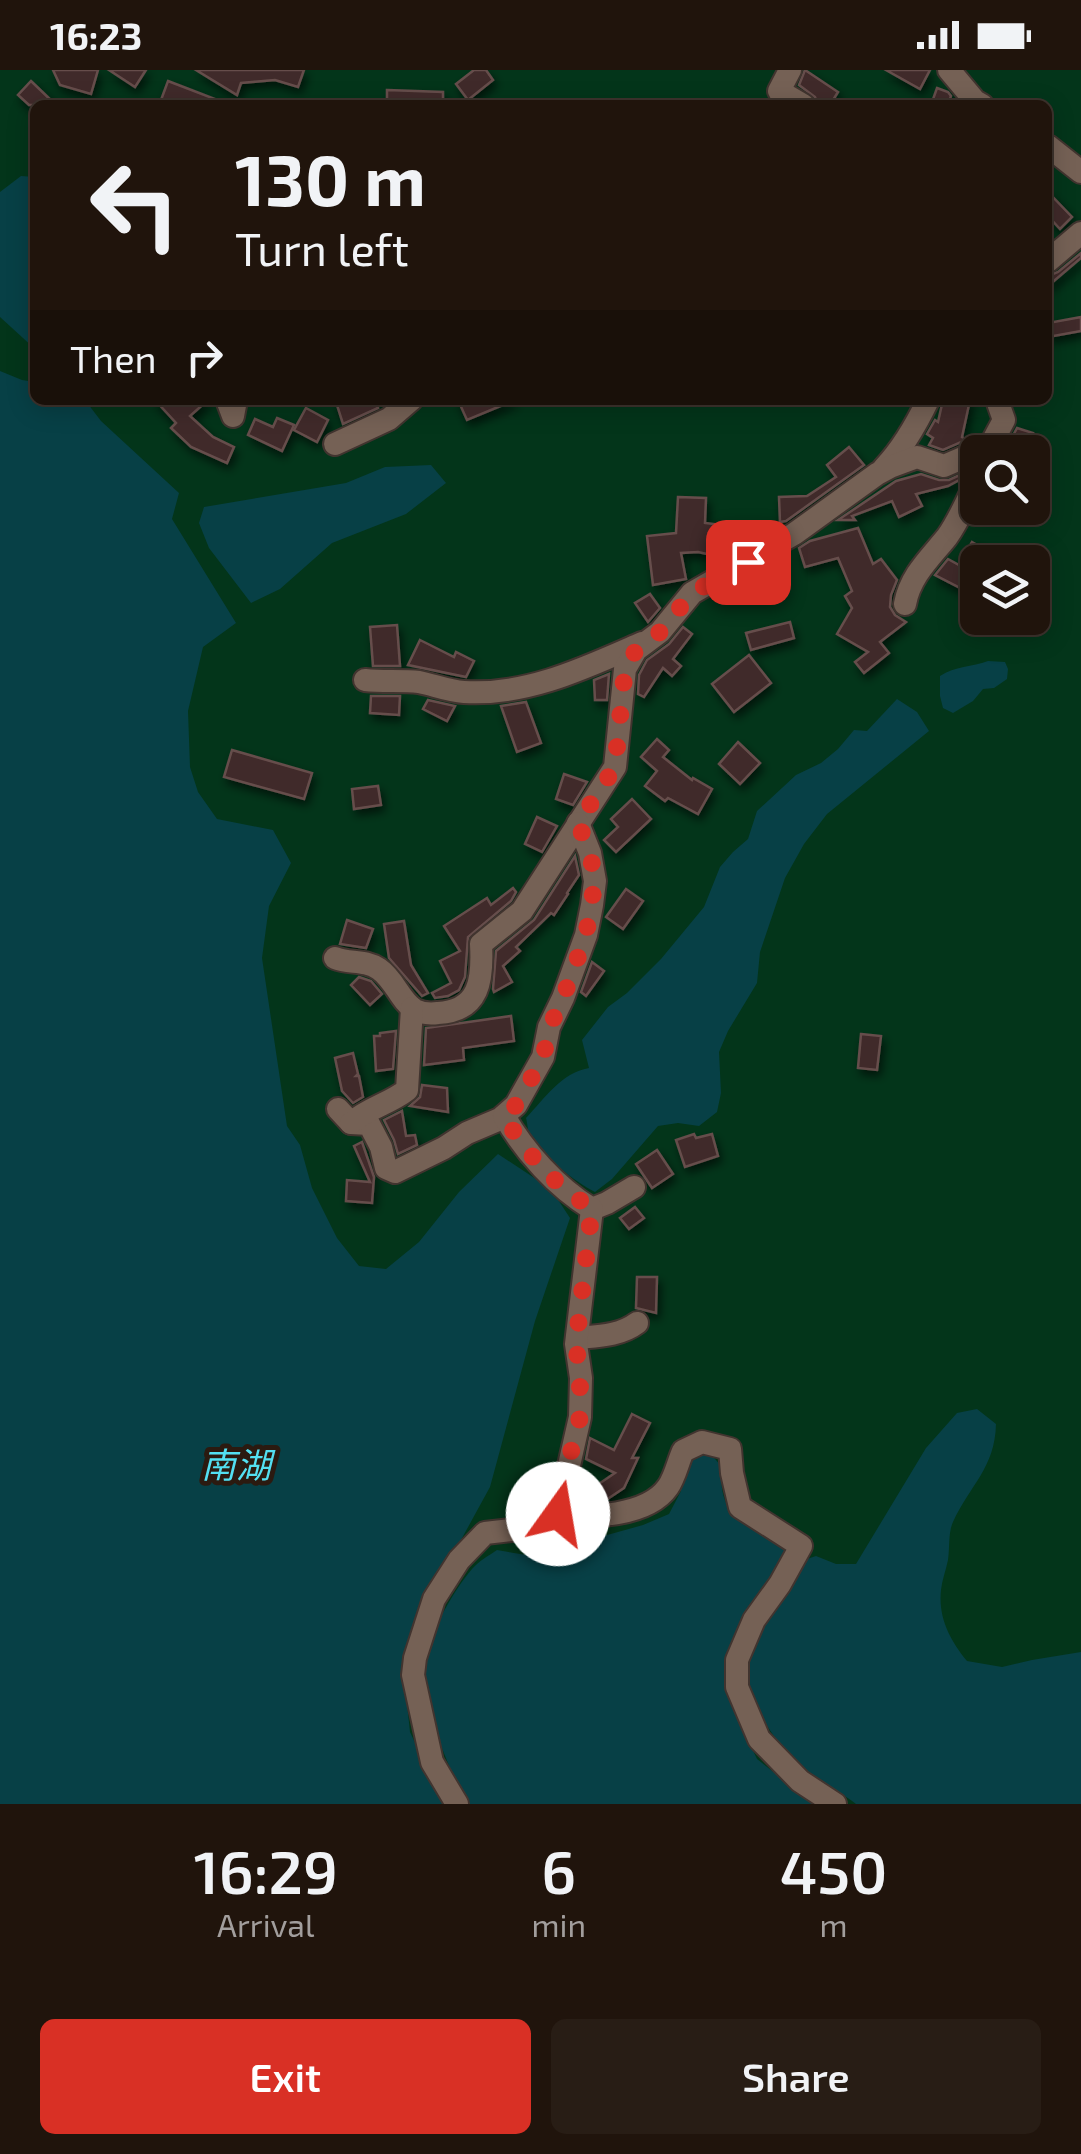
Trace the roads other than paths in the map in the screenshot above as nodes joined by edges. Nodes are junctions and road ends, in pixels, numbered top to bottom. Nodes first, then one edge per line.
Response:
1 (790, 70) edge
2 (949, 70) edge
3 (794, 100) edge
4 (974, 100) edge
5 (1052, 149) edge
6 (1081, 172) edge
7 (1081, 233) edge
8 (1052, 258) edge
9 (406, 405) edge
10 (926, 405) edge
11 (999, 405) edge
12 (996, 435) edge
13 (335, 444) dead end
14 (960, 460) edge
15 (878, 474) junction
16 (960, 517) edge
17 (905, 604) dead end
18 (649, 640) junction
19 (365, 680) dead end
20 (578, 823) junction
21 (334, 958) dead end
22 (412, 1008) junction
23 (504, 1116) junction
24 (634, 1187) dead end
25 (592, 1208) junction
26 (637, 1323) dead end
27 (577, 1338) junction
28 (558, 1514) junction
29 (457, 1804) edge
30 (835, 1804) edge

1 - 3 street
2 - 4 street
5 - 6 street
7 - 8 street
9 - 13 street
10 - 15 street
11 - 12 street
14 - 15 street
15 - 18 street
16 - 17 street
18 - 19 street
18 - 20 street
20 - 22 street
20 - 23 street
21 - 22 street
22 - 23 street
23 - 25 street
24 - 25 street
25 - 27 street
26 - 27 street
27 - 28 street
28 - 29 street
28 - 30 street

